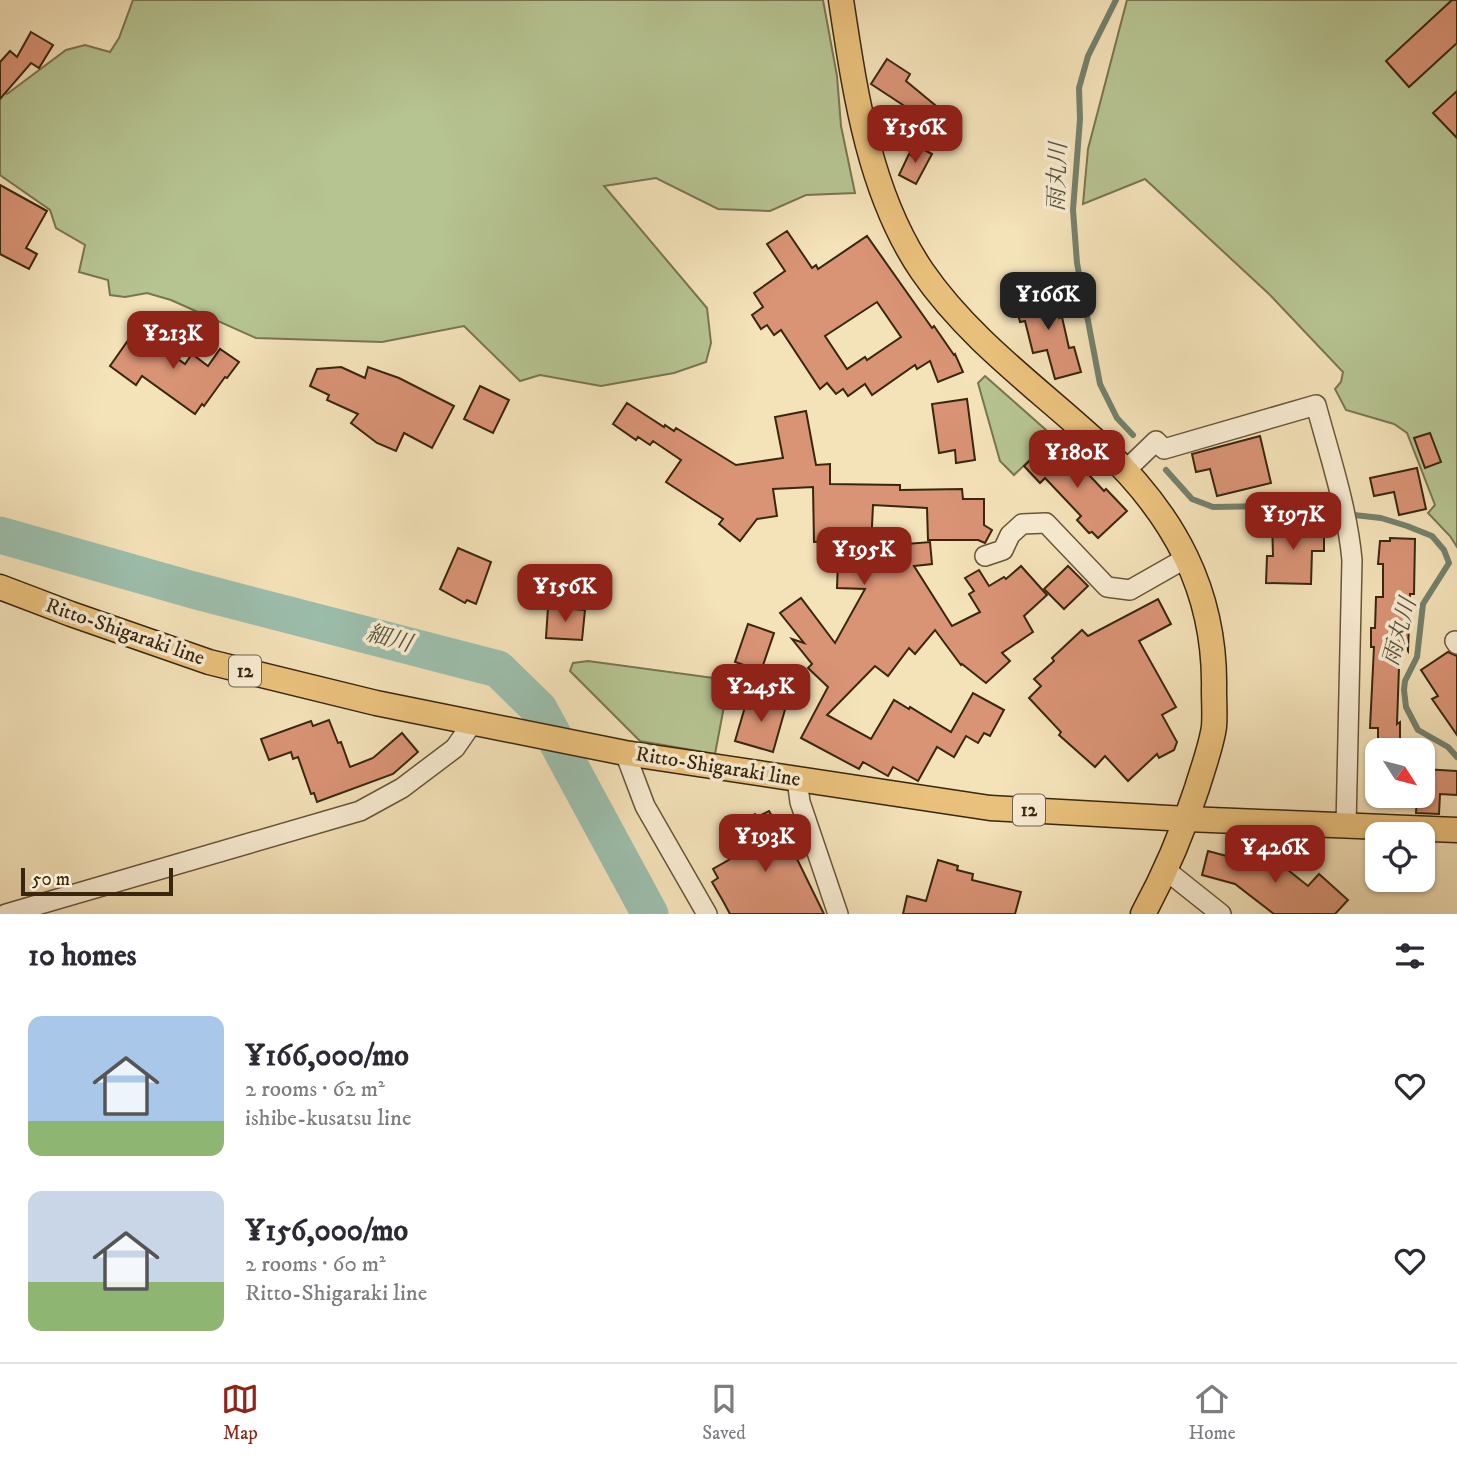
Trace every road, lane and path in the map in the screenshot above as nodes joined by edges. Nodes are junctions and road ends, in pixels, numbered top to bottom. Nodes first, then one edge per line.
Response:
1 (841, 0) edge
2 (1125, 471) junction
3 (985, 556) dead end
4 (1188, 557) junction
5 (0, 587) edge
6 (472, 722) junction
7 (615, 750) junction
8 (797, 779) junction
9 (1187, 819) junction
10 (1346, 826) junction
11 (1457, 830) edge
12 (1167, 870) junction
13 (6, 914) edge
14 (707, 914) edge
15 (838, 914) edge
16 (1143, 914) edge
17 (1221, 914) edge

1 - 2 main road
2 - 4 main road
2 - 10 street
3 - 4 street
4 - 9 main road
5 - 6 main road, Ritto-Shigaraki line / 12
6 - 7 main road, Ritto-Shigaraki line / 12
6 - 13 street
7 - 8 main road, Ritto-Shigaraki line / 12
7 - 14 street
8 - 9 main road, Ritto-Shigaraki line / 12
8 - 15 street
9 - 10 main road, Ritto-Shigaraki line / 12
9 - 12 main road
10 - 11 main road, Ritto-Shigaraki line / 12
12 - 16 main road
12 - 17 street

